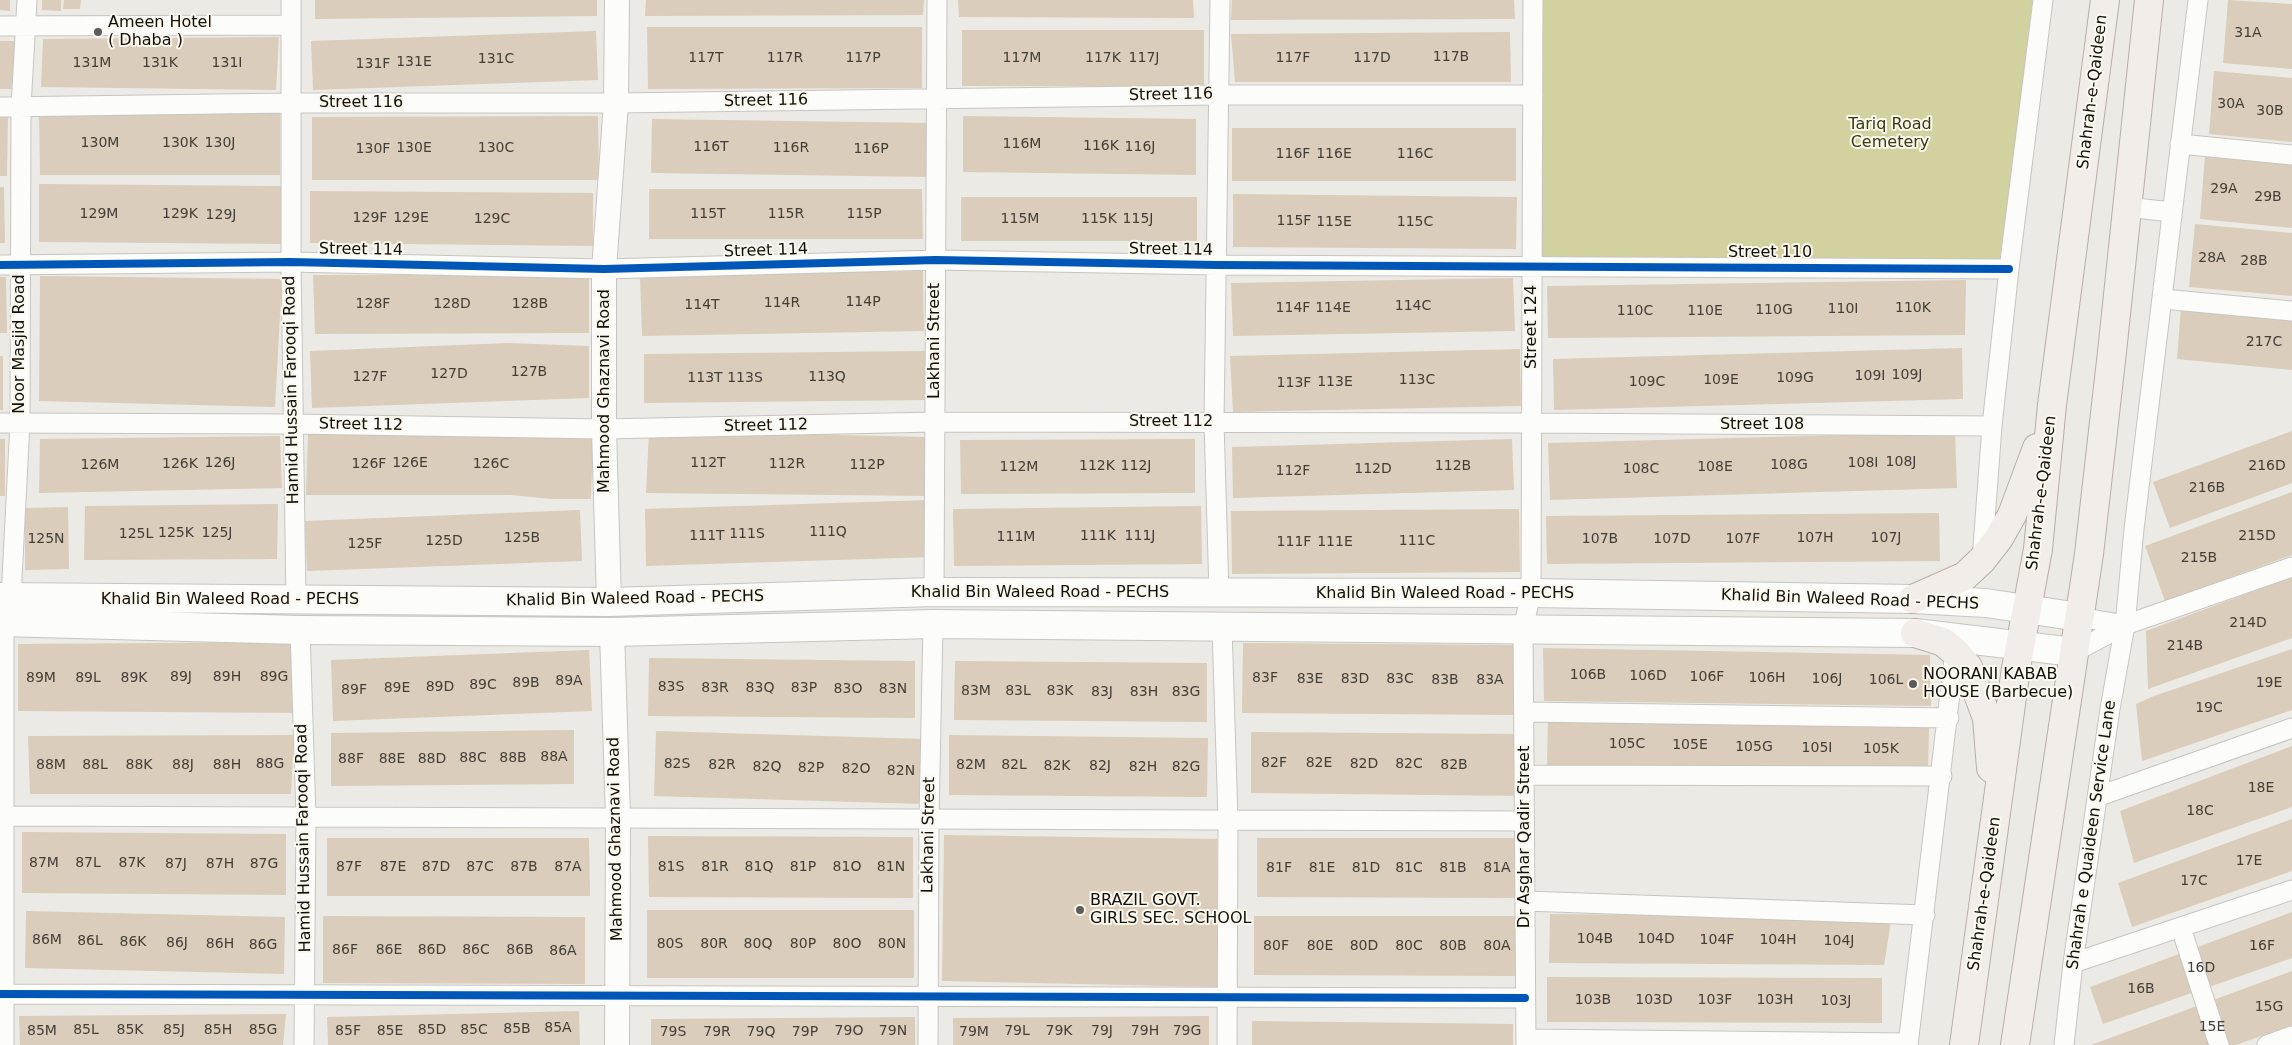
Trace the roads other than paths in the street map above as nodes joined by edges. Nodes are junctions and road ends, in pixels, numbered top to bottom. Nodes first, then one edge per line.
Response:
1 (28, 0) edge
2 (291, 0) edge
3 (617, 0) edge
4 (937, 0) edge
5 (1220, 0) edge
6 (1533, 0) edge
7 (2043, 0) edge
8 (2105, 0) edge
9 (2149, 0) edge
10 (2198, 0) edge
11 (291, 24) junction
12 (0, 26) edge
13 (28, 26) junction
14 (1218, 95) junction
15 (1533, 95) junction
16 (937, 98) junction
17 (290, 103) junction
18 (616, 103) junction
19 (0, 107) edge
20 (21, 107) junction
21 (2180, 144) junction
22 (2292, 155) edge
23 (2126, 207) junction
24 (2172, 212) junction
25 (936, 260) junction
26 (291, 262) junction
27 (0, 265) edge
28 (1217, 265) junction
29 (1532, 265) junction
30 (20, 266) junction
31 (604, 269) junction
32 (2009, 269) junction
33 (2163, 299) junction
34 (2292, 311) edge
35 (2052, 404) junction
36 (935, 422) junction
37 (1214, 422) junction
38 (0, 423) edge
39 (1532, 423) junction
40 (20, 424) junction
41 (292, 424) junction
42 (1992, 426) junction
43 (604, 429) junction
44 (1982, 560) junction
45 (2292, 567) edge
46 (934, 592) junction
47 (1219, 593) junction
48 (1531, 593) junction
49 (1912, 599) junction
50 (296, 600) junction
51 (609, 602) junction
52 (2026, 608) junction
53 (4, 610) edge
54 (2079, 617) junction
55 (933, 624) junction
56 (2125, 625) junction
57 (1222, 626) junction
58 (1524, 629) junction
59 (300, 630) junction
60 (612, 632) junction
61 (1915, 633) junction
62 (2020, 644) junction
63 (1955, 652) junction
64 (2074, 652) junction
65 (1524, 712) junction
66 (1949, 718) junction
67 (2292, 728) edge
68 (1524, 775) junction
69 (1942, 776) junction
70 (2099, 796) junction
71 (2, 816) edge
72 (306, 816) junction
73 (618, 817) junction
74 (928, 818) junction
75 (1228, 820) junction
76 (1524, 821) junction
77 (2292, 890) edge
78 (1985, 899) junction
79 (1525, 901) junction
80 (1925, 915) junction
81 (2180, 928) junction
82 (2073, 963) junction
83 (2, 994) edge
84 (618, 995) junction
85 (304, 996) junction
86 (928, 996) junction
87 (1228, 997) junction
88 (1526, 998) junction
89 (2292, 1036) edge
90 (1526, 1042) edge
91 (1908, 1044) edge
92 (4, 1045) edge
93 (304, 1045) edge
94 (618, 1045) edge
95 (928, 1045) edge
96 (1227, 1045) edge
97 (1964, 1045) edge
98 (2015, 1045) edge
99 (2064, 1045) edge
100 (2219, 1045) edge
101 (2267, 1045) edge

1 - 13 street, Noor Masjid Road
2 - 11 street, Hamid Hussain Farooqi Road
3 - 18 street, Mahmood Ghaznavi Road
4 - 16 street, Lakhani Street
5 - 14 street
6 - 15 street, Street 124
7 - 32 street
8 - 35 main road, Shahrah-e-Qaideen
9 - 23 main road
10 - 21 street, Shahrah e Quaideen Service Lane
11 - 13 street
11 - 17 street, Hamid Hussain Farooqi Road
12 - 13 street
13 - 20 street, Noor Masjid Road
14 - 15 street, Street 116
14 - 16 street, Street 116
14 - 28 street
15 - 29 street, Street 124
16 - 18 street, Street 116
16 - 25 street, Lakhani Street
17 - 18 street, Street 116
17 - 20 street, Street 116
17 - 26 street, Hamid Hussain Farooqi Road
18 - 31 street, Mahmood Ghaznavi Road
19 - 20 street, Street 116
20 - 30 street, Noor Masjid Road
21 - 22 street
21 - 24 street, Shahrah e Quaideen Service Lane
23 - 24 street
23 - 54 main road
24 - 33 street, Shahrah e Quaideen Service Lane
25 - 28 street, Street 114
25 - 31 street, Street 114
25 - 36 street, Lakhani Street
26 - 30 street, Street 114
26 - 31 street, Street 114
26 - 41 street, Hamid Hussain Farooqi Road
27 - 30 street, Street 114
28 - 29 street, Street 114
28 - 37 street
29 - 32 street, Street 110
29 - 39 street, Street 124
30 - 40 street, Noor Masjid Road
31 - 43 street, Mahmood Ghaznavi Road
32 - 42 street
33 - 34 street
33 - 56 street, Shahrah e Quaideen Service Lane
35 - 44 main road
35 - 52 main road, Shahrah-e-Qaideen
36 - 37 street, Street 112
36 - 43 street, Street 112
36 - 46 street, Lakhani Street
37 - 39 street, Street 112
37 - 47 street
38 - 40 street, Street 112
39 - 42 street, Street 108
39 - 48 street, Street 124
40 - 41 street, Street 112
40 - 53 street, Noor Masjid Road
41 - 43 street, Street 112
41 - 50 street, Hamid Hussain Farooqi Road
42 - 44 street
43 - 51 street, Mahmood Ghaznavi Road
44 - 49 main road
45 - 56 street
46 - 47 main road, Khalid Bin Waleed Road - PECHS
46 - 51 main road, Khalid Bin Waleed Road - PECHS
47 - 48 main road, Khalid Bin Waleed Road - PECHS
48 - 49 main road, Khalid Bin Waleed Road - PECHS
48 - 58 street, Street 124
49 - 52 main road, Khalid Bin Waleed Road - PECHS
50 - 51 main road, Khalid Bin Waleed Road - PECHS
50 - 53 main road, Khalid Bin Waleed Road - PECHS
52 - 54 main road, Khalid Bin Waleed Road - PECHS
52 - 62 main road, Shahrah-e-Qaideen
53 - 59 main road, Khalid Bin Waleed Road - PECHS
53 - 71 street, Noor Masjid Road
54 - 56 street
54 - 64 main road
55 - 57 main road, Khalid Bin Waleed Road - PECHS
55 - 60 main road, Khalid Bin Waleed Road - PECHS
55 - 74 street, Lakhani Street
56 - 64 street
56 - 70 street, Shahrah e Quaideen Service Lane
57 - 58 main road, Khalid Bin Waleed Road - PECHS
57 - 75 street
58 - 61 main road, Khalid Bin Waleed Road - PECHS
58 - 65 street, Dr Asghar Qadir Street
59 - 60 main road, Khalid Bin Waleed Road - PECHS
59 - 72 street, Hamid Hussain Farooqi Road
60 - 73 street, Mahmood Ghaznavi Road
61 - 62 main road, Khalid Bin Waleed Road - PECHS
61 - 63 main road
62 - 64 main road, Khalid Bin Waleed Road - PECHS
62 - 78 main road, Shahrah-e-Qaideen
63 - 66 street
63 - 78 main road
64 - 98 main road
65 - 66 street
65 - 68 street, Dr Asghar Qadir Street
66 - 69 street
67 - 70 street
68 - 69 street
68 - 76 street, Dr Asghar Qadir Street
69 - 80 street
70 - 82 street, Shahrah e Quaideen Service Lane
71 - 72 street
71 - 83 street, Noor Masjid Road
72 - 73 street
72 - 85 street, Hamid Hussain Farooqi Road
73 - 74 street
73 - 84 street, Mahmood Ghaznavi Road
74 - 75 street
74 - 86 street, Lakhani Street
75 - 76 street
75 - 87 street
76 - 79 street, Dr Asghar Qadir Street
77 - 81 street
78 - 97 main road, Shahrah-e-Qaideen
79 - 80 street
79 - 88 street, Dr Asghar Qadir Street
80 - 91 street
81 - 82 street
81 - 100 street
82 - 99 street, Shahrah e Quaideen Service Lane
83 - 85 street
83 - 92 street, Noor Masjid Road
84 - 85 street
84 - 86 street
84 - 94 street, Mahmood Ghaznavi Road
85 - 93 street, Hamid Hussain Farooqi Road
86 - 87 street
86 - 95 street, Lakhani Street
87 - 88 street
87 - 96 street
88 - 90 street, Dr Asghar Qadir Street
89 - 101 street
90 - 91 street

